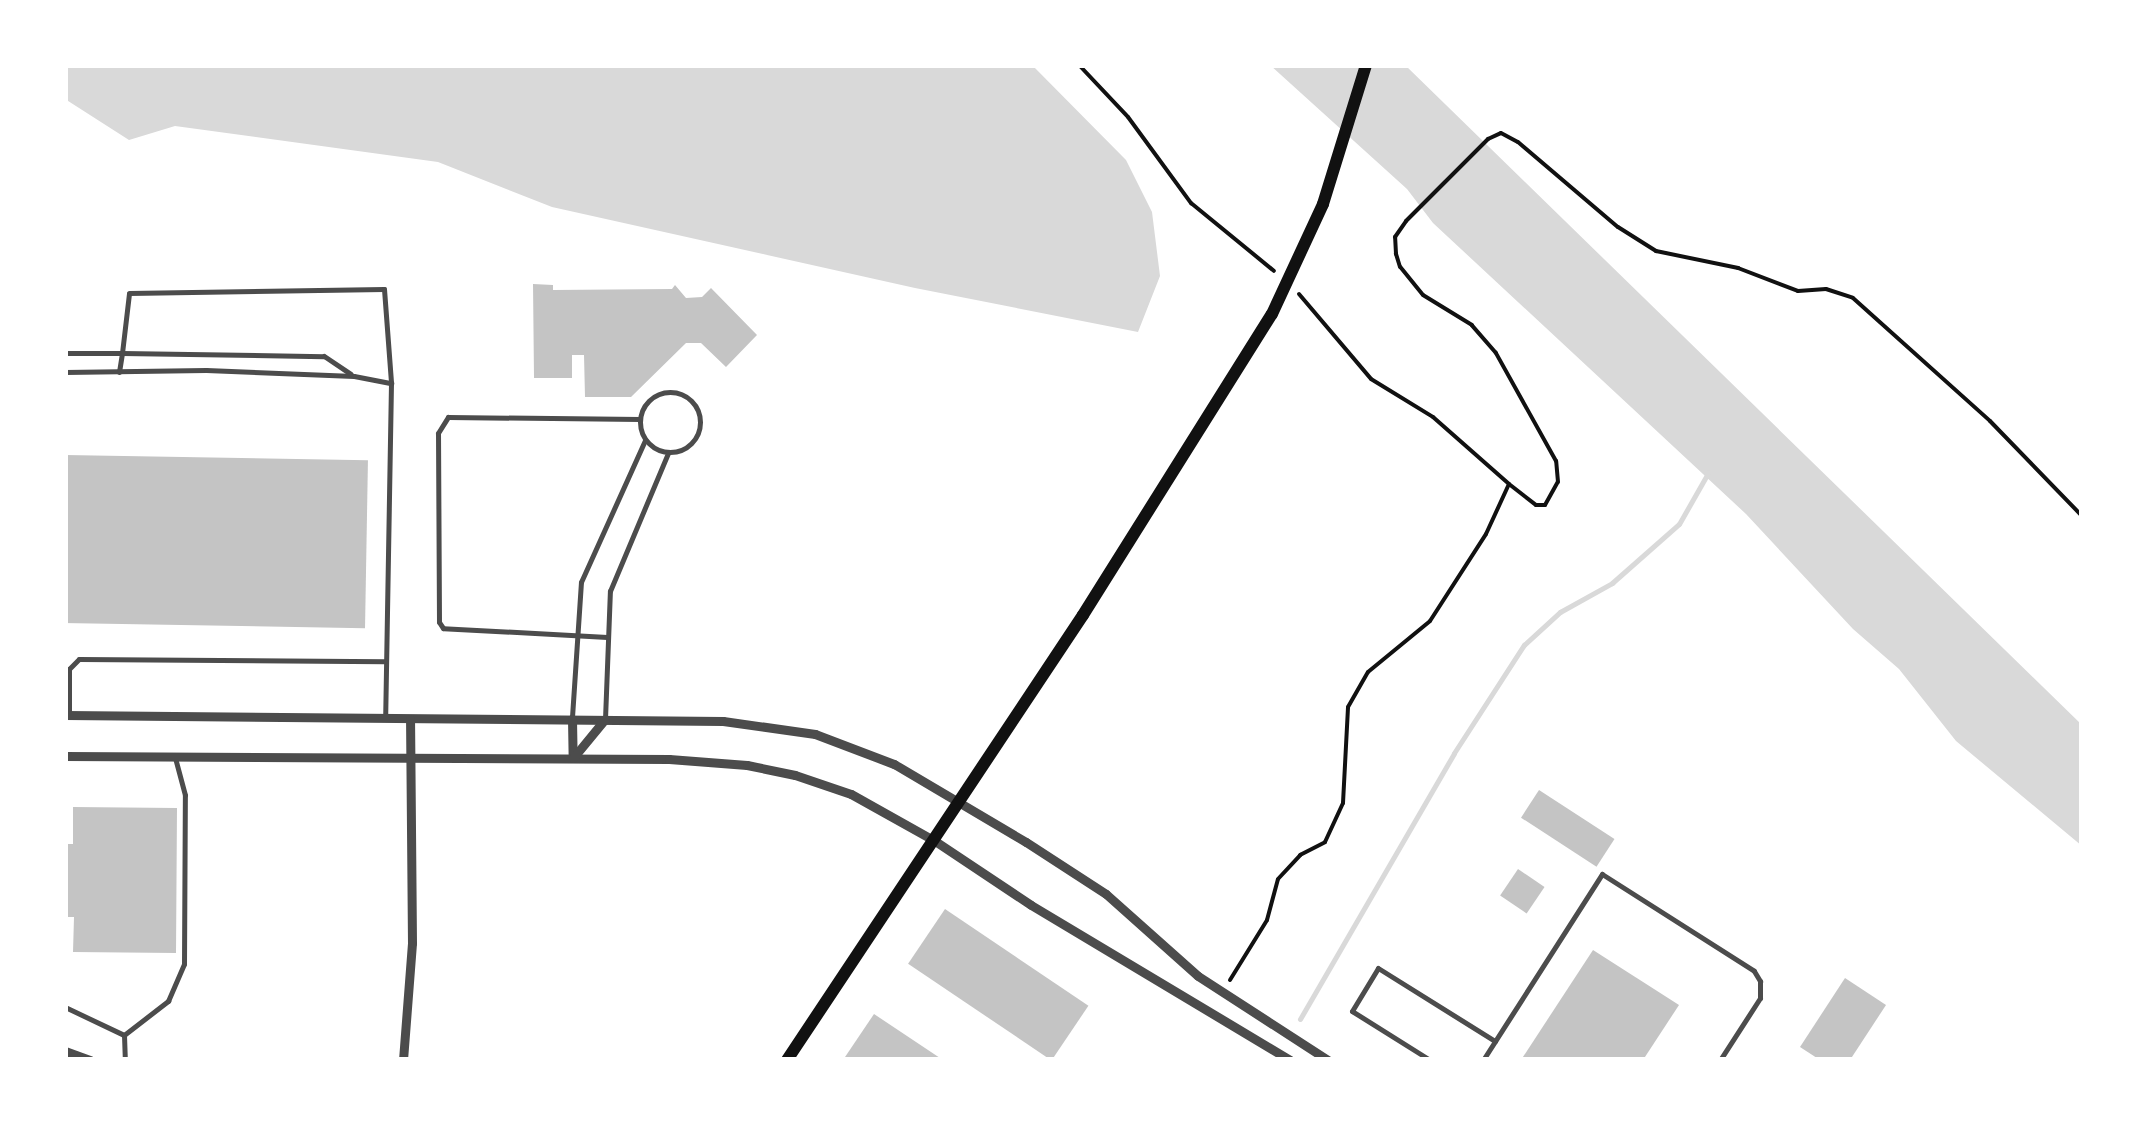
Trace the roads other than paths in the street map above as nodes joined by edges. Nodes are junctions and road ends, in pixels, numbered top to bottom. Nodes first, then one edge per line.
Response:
1 (1366, 65) edge
2 (65, 353) edge
3 (122, 354) junction
4 (188, 354) junction
5 (65, 372) edge
6 (189, 372) junction
7 (119, 373) junction
8 (354, 376) junction
9 (392, 384) junction
10 (640, 419) junction
11 (645, 440) junction
12 (668, 453) junction
13 (578, 636) junction
14 (607, 637) junction
15 (385, 661) junction
16 (67, 715) edge
17 (386, 718) junction
18 (410, 718) junction
19 (572, 719) junction
20 (605, 719) junction
21 (65, 756) edge
22 (175, 757) junction
23 (573, 758) junction
24 (410, 760) junction
25 (961, 801) junction
26 (935, 841) junction
27 (65, 1007) edge
28 (124, 1034) junction
29 (1495, 1041) junction
30 (65, 1051) edge
31 (90, 1060) edge
32 (126, 1060) edge
33 (403, 1060) edge
34 (788, 1060) edge
35 (1290, 1060) edge
36 (1328, 1060) edge
37 (1430, 1060) edge
38 (1483, 1060) edge
39 (1720, 1060) edge

1 - 25 main road
2 - 3 lane
3 - 4 lane
3 - 7 lane
3 - 9 lane
4 - 6 lane
4 - 8 lane
5 - 7 lane
6 - 7 lane
6 - 8 lane
8 - 9 lane
9 - 15 lane
10 - 11 lane
10 - 12 lane
10 - 13 lane
11 - 12 lane
11 - 13 lane
12 - 14 lane
13 - 14 lane
13 - 19 lane
14 - 20 lane
15 - 16 lane
15 - 17 lane
16 - 17 street
17 - 18 street
18 - 19 street
18 - 24 street
19 - 20 street
19 - 23 street
20 - 23 street
20 - 25 street
21 - 22 street
22 - 24 street
22 - 28 lane
23 - 24 street
23 - 26 street
24 - 33 street
25 - 26 main road
25 - 36 street
26 - 34 main road
26 - 35 street
27 - 28 lane
28 - 32 lane
29 - 37 lane
29 - 38 lane
29 - 39 lane
30 - 31 street

